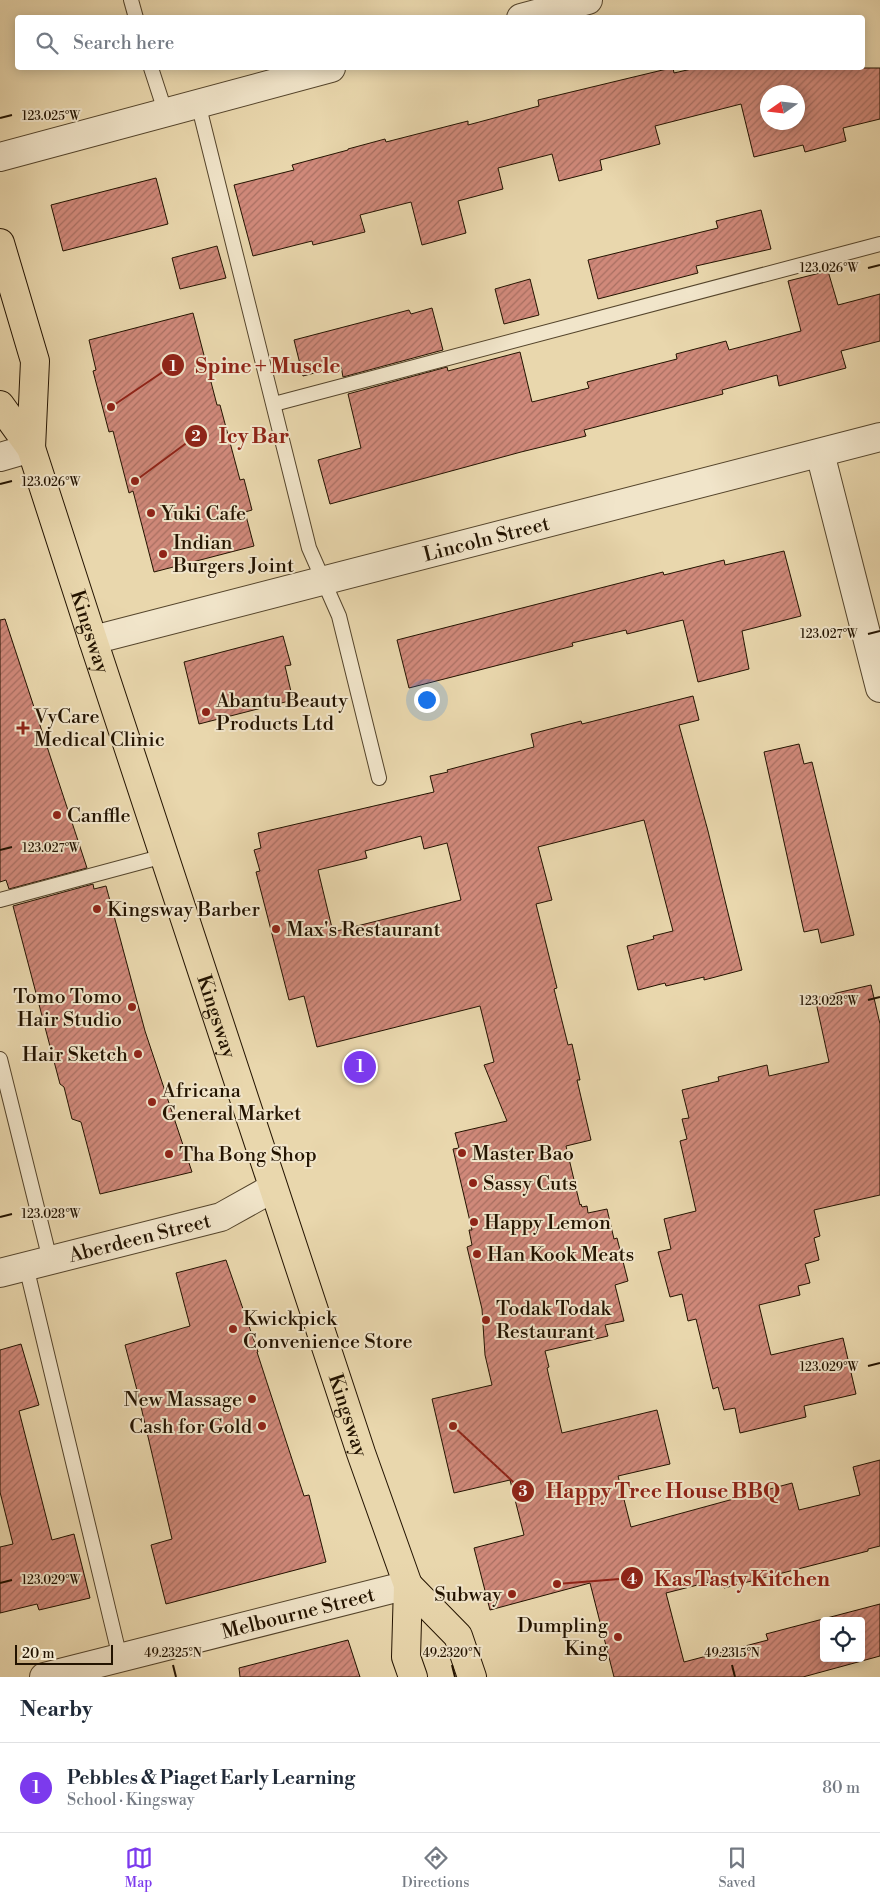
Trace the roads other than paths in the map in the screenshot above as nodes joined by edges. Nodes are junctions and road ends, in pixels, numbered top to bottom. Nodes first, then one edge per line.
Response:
1 (131, 0) edge
2 (588, 0) edge
3 (135, 15) edge
4 (532, 15) edge
5 (153, 70) edge
6 (323, 70) edge
7 (198, 102) junction
8 (166, 112) junction
9 (0, 158) edge
10 (0, 243) edge
11 (880, 244) edge
12 (274, 404) junction
13 (0, 405) edge
14 (880, 437) edge
15 (31, 448) junction
16 (820, 453) junction
17 (0, 457) edge
18 (324, 581) junction
19 (93, 640) junction
20 (880, 685) edge
21 (379, 778) dead end
22 (164, 856) junction
23 (0, 900) edge
24 (0, 1059) edge
25 (273, 1188) junction
26 (38, 1263) junction
27 (0, 1273) edge
28 (408, 1585) junction
29 (120, 1658) junction
30 (44, 1677) edge
31 (413, 1677) edge
32 (472, 1677) edge

1 - 3 lane
2 - 4 street
5 - 8 lane
6 - 7 street
7 - 8 street
7 - 12 lane
8 - 9 street
10 - 15 main road, Kingsway
11 - 12 lane
12 - 18 lane
13 - 15 main road, Kingsway
14 - 16 street, Lincoln Street
15 - 17 street
15 - 19 main road, Kingsway
16 - 18 street, Lincoln Street
16 - 20 street
18 - 19 street, Lincoln Street
18 - 21 lane
19 - 22 main road, Kingsway
22 - 23 lane
22 - 25 main road, Kingsway
24 - 26 lane
25 - 26 street, Aberdeen Street
25 - 28 main road, Kingsway
26 - 27 street, Aberdeen Street
26 - 29 lane
28 - 29 street, Melbourne Street
28 - 31 main road, Kingsway
28 - 32 main road, Kingsway
29 - 30 street, Melbourne Street

